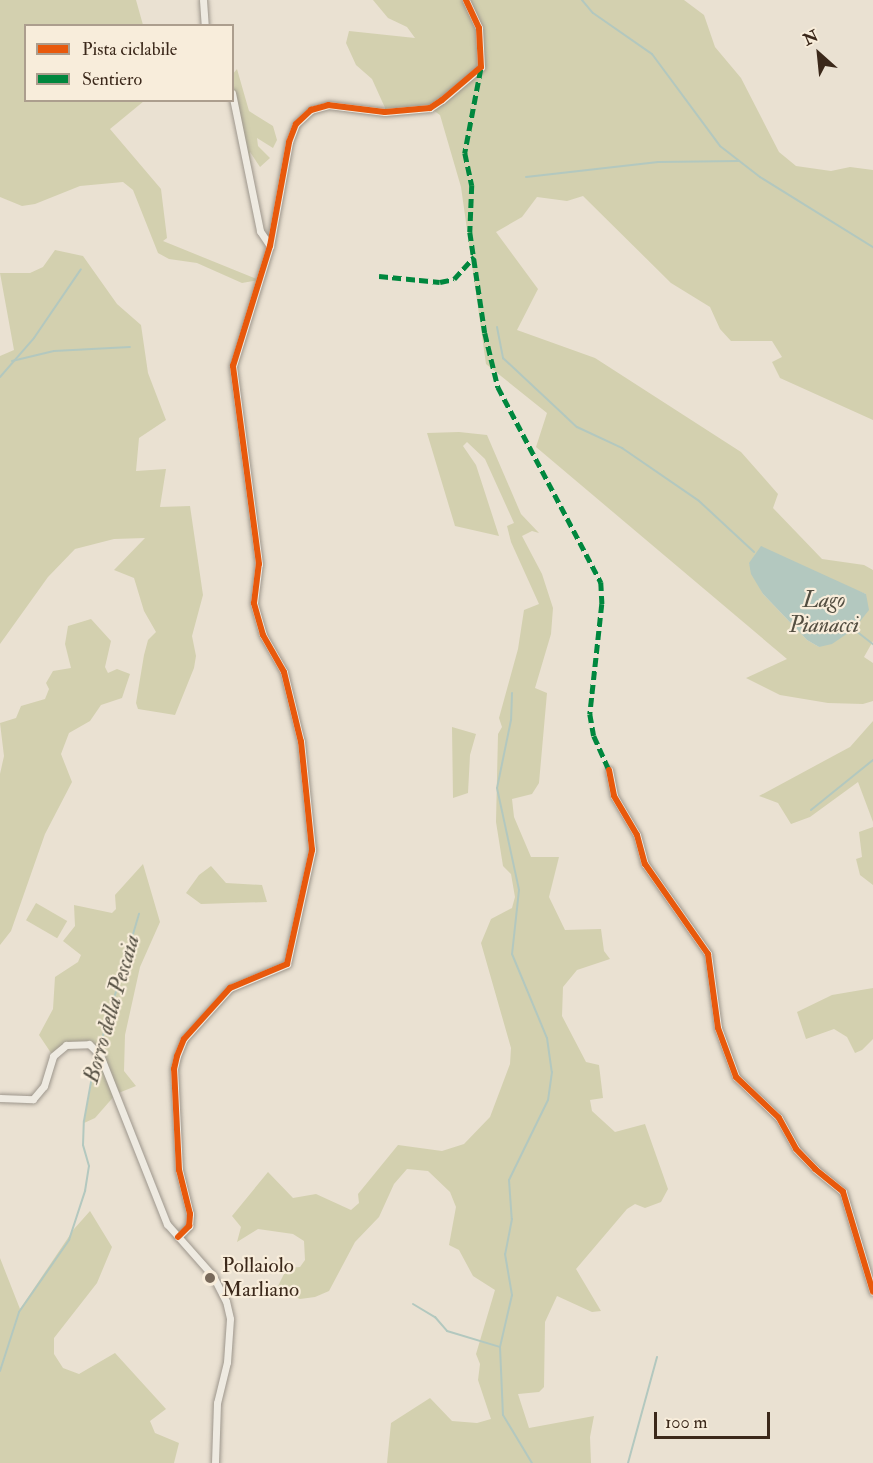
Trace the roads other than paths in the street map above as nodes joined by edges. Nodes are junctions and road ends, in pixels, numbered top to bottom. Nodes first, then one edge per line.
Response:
1 (203, 0) edge
2 (466, 0) edge
3 (205, 24) edge
4 (234, 102) edge
5 (270, 246) junction
6 (609, 770) dead end
7 (0, 1098) edge
8 (178, 1237) junction
9 (873, 1292) edge
10 (215, 1463) edge

1 - 3 street
2 - 5 street
4 - 5 street
5 - 8 street
6 - 9 street
7 - 8 street
8 - 10 street

